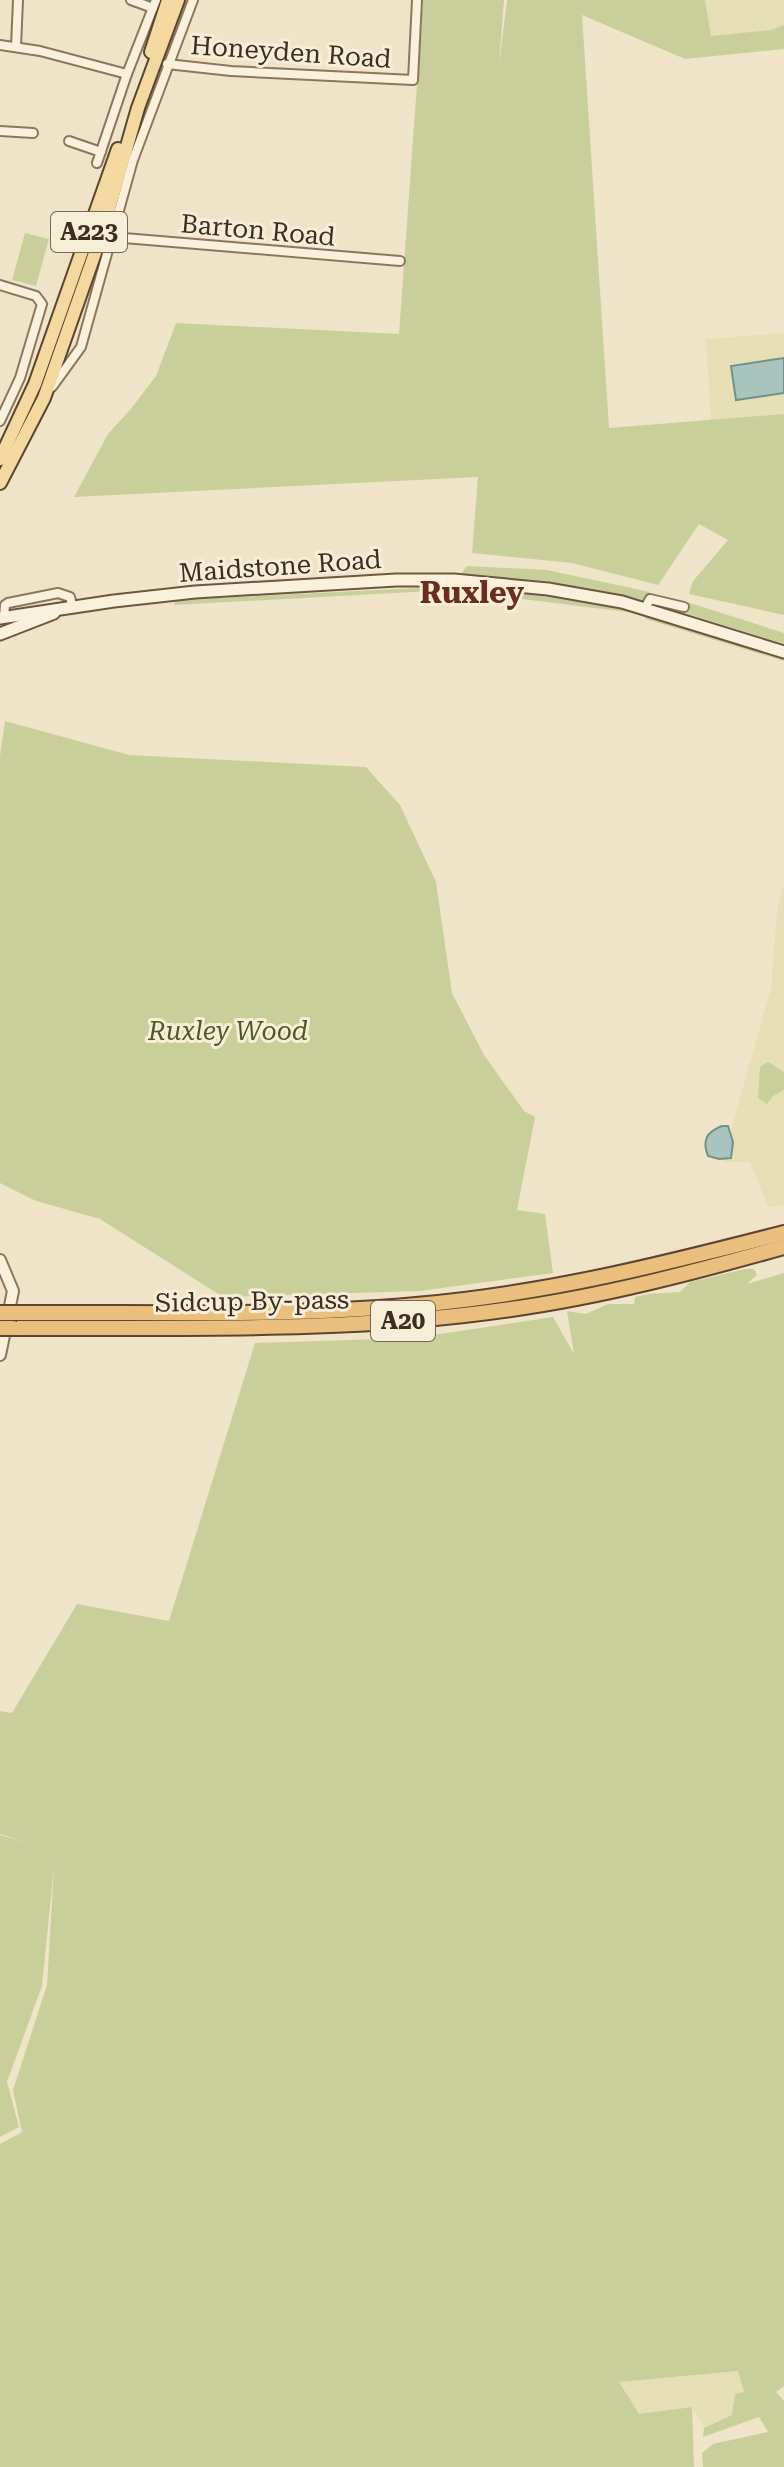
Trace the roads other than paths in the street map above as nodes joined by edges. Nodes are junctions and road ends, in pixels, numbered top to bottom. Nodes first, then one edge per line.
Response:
1 (18, 0) edge
2 (131, 0) edge
3 (168, 0) edge
4 (178, 0) edge
5 (193, 0) edge
6 (417, 0) edge
7 (154, 4) edge
8 (0, 45) edge
9 (16, 47) junction
10 (167, 64) junction
11 (127, 74) junction
12 (0, 131) edge
13 (33, 133) dead end
14 (69, 141) dead end
15 (101, 152) junction
16 (97, 163) dead end
17 (107, 235) junction
18 (400, 261) dead end
19 (0, 285) edge
20 (44, 398) junction
21 (0, 421) edge
22 (0, 459) edge
23 (0, 483) edge
24 (684, 607) dead end
25 (73, 608) junction
26 (645, 608) junction
27 (59, 610) junction
28 (2, 618) edge
29 (0, 634) edge
30 (784, 652) edge
31 (784, 1233) edge
32 (784, 1247) edge
33 (0, 1260) edge
34 (0, 1313) edge
35 (10, 1323) edge
36 (0, 1355) edge

1 - 9 street
2 - 7 street
3 - 22 main road, A223
4 - 17 main road, A223
5 - 10 street
6 - 10 street, Honeyden Road
7 - 11 street
8 - 9 street
9 - 11 street
10 - 17 street
11 - 15 street
12 - 13 street
14 - 15 street
15 - 16 street
17 - 18 street, Barton Road
17 - 20 main road, A223
17 - 20 street
19 - 21 street
20 - 23 main road, A223
24 - 26 street
25 - 26 main road, Maidstone Road
25 - 27 main road, Maidstone Road
25 - 28 street
26 - 30 main road, Maidstone Road
27 - 28 main road, Maidstone Road
27 - 29 main road, Maidstone Road
31 - 35 highway, Sidcup By-pass / A20
32 - 35 highway, Sidcup By-pass / A20
33 - 36 street
34 - 35 highway, Sidcup By-pass / A20, bridge

